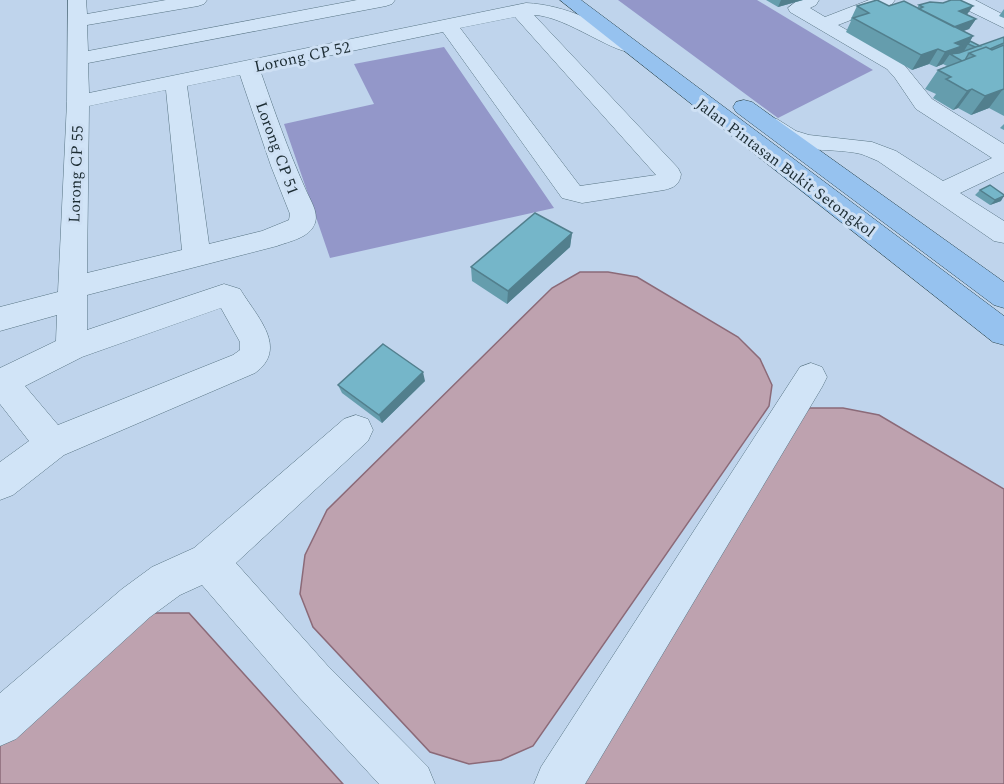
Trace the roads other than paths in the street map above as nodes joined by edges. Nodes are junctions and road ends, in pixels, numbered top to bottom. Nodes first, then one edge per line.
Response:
1 (198, 0) edge
2 (274, 0) edge
3 (386, 0) edge
4 (569, 0) edge
5 (597, 0) edge
6 (886, 0) edge
7 (961, 0) edge
8 (810, 1) edge
9 (527, 7) edge
10 (78, 10) edge
11 (453, 18) junction
12 (282, 20) junction
13 (823, 24) junction
14 (1000, 28) edge
15 (629, 48) junction
16 (294, 57) junction
17 (78, 59) junction
18 (248, 66) junction
19 (176, 82) junction
20 (78, 102) junction
21 (755, 115) junction
22 (1004, 154) edge
23 (888, 156) junction
24 (1004, 162) edge
25 (981, 174) junction
26 (850, 185) junction
27 (1004, 188) edge
28 (941, 192) junction
29 (1004, 234) edge
30 (197, 257) junction
31 (71, 294) junction
32 (1004, 297) edge
33 (0, 319) edge
34 (1004, 333) edge
35 (71, 348) junction
36 (811, 377) dead end
37 (1, 383) edge
38 (356, 430) dead end
39 (52, 444) junction
40 (0, 483) edge
41 (208, 562) junction
42 (0, 723) edge
43 (411, 784) edge
44 (558, 784) edge

1 - 10 street
2 - 12 street
3 - 12 street
4 - 15 main road, Jalan Pintasan Bukit Setongkol
5 - 21 main road, Jalan Pintasan Bukit Setongkol
6 - 13 street
7 - 14 street
8 - 13 street
9 - 11 street, Lorong CP 52
9 - 11 street
9 - 15 street, Lorong CP 52
10 - 17 street, Lorong CP 55
11 - 16 street, Lorong CP 52
12 - 16 street
12 - 17 street
13 - 22 street
15 - 34 main road, Jalan Pintasan Bukit Setongkol
16 - 18 street, Lorong CP 52
17 - 20 street, Lorong CP 55
18 - 19 street, Lorong CP 52
18 - 30 street, Lorong CP 51
19 - 20 street, Lorong CP 52
19 - 30 street
20 - 31 street, Lorong CP 55
21 - 23 street
21 - 26 main road, Jalan Pintasan Bukit Setongkol
23 - 26 street
23 - 28 street
24 - 25 street
25 - 27 street
25 - 28 street
26 - 32 main road, Jalan Pintasan Bukit Setongkol
28 - 29 street
30 - 31 street
31 - 33 street
31 - 35 street, Lorong CP 55
35 - 37 street
35 - 39 street
36 - 44 street
37 - 39 street
38 - 41 street
39 - 40 street
41 - 42 street
41 - 43 street

